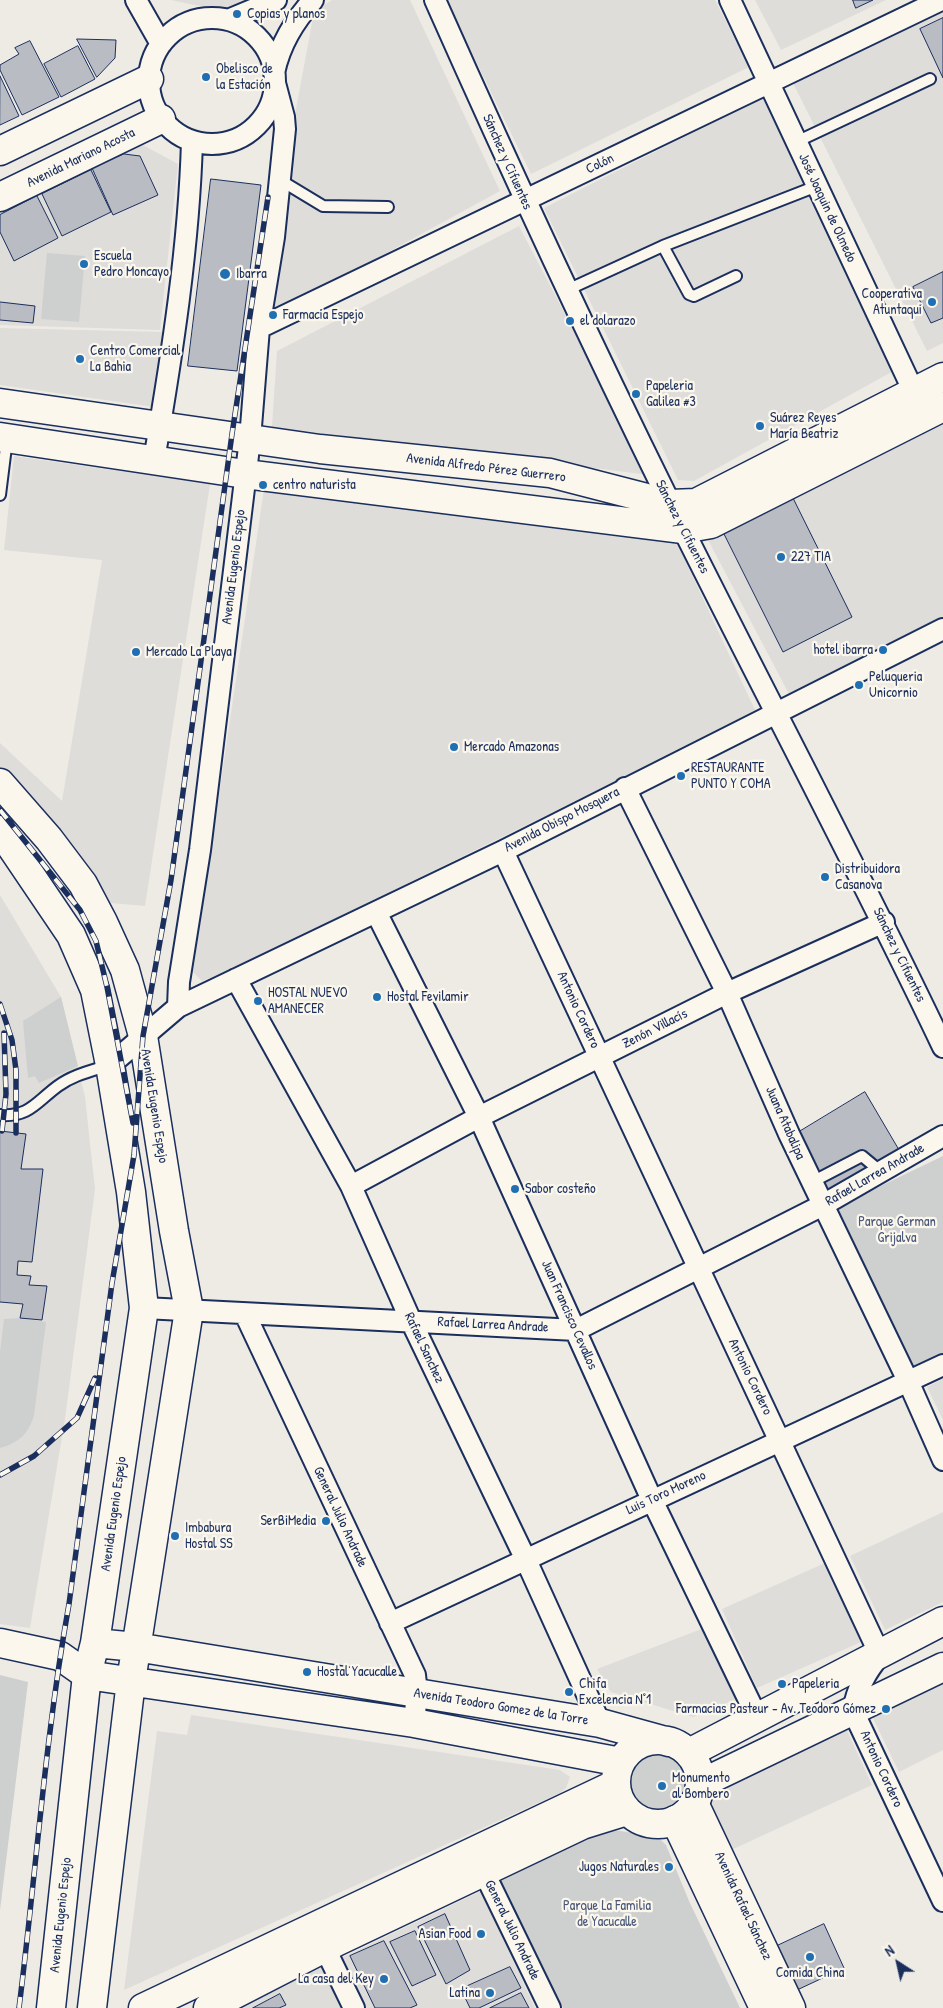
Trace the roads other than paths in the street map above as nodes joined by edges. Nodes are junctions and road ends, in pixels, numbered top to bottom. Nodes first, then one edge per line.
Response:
1 (136, 0) edge
2 (276, 0) edge
3 (313, 0) edge
4 (435, 0) edge
5 (730, 0) edge
6 (940, 0) edge
7 (228, 20) junction
8 (161, 44) junction
9 (149, 78) junction
10 (275, 78) junction
11 (930, 79) dead end
12 (768, 83) junction
13 (162, 119) junction
14 (192, 141) junction
15 (796, 142) junction
16 (0, 151) edge
17 (280, 180) junction
18 (817, 186) junction
19 (0, 197) edge
20 (524, 200) junction
21 (388, 207) dead end
22 (663, 246) junction
23 (736, 276) dead end
24 (567, 290) junction
25 (260, 328) junction
26 (943, 377) edge
27 (0, 403) edge
28 (927, 405) edge
29 (160, 426) junction
30 (4, 438) edge
31 (250, 440) junction
32 (154, 460) junction
33 (244, 474) junction
34 (0, 495) edge
35 (670, 504) junction
36 (683, 529) junction
37 (943, 629) edge
38 (775, 712) junction
39 (0, 783) edge
40 (625, 788) junction
41 (0, 830) edge
42 (503, 851) junction
43 (376, 912) junction
44 (884, 922) junction
45 (236, 979) junction
46 (727, 993) junction
47 (178, 1007) junction
48 (143, 1036) junction
49 (943, 1047) edge
50 (600, 1057) junction
51 (110, 1065) junction
52 (0, 1115) edge
53 (479, 1117) junction
54 (943, 1136) edge
55 (878, 1173) junction
56 (812, 1182) junction
57 (351, 1186) junction
58 (823, 1205) junction
59 (699, 1270) junction
60 (144, 1308) junction
61 (189, 1310) junction
62 (246, 1314) junction
63 (411, 1321) junction
64 (576, 1330) junction
65 (943, 1365) edge
66 (908, 1381) junction
67 (780, 1439) junction
68 (943, 1460) edge
69 (652, 1500) junction
70 (526, 1560) junction
71 (943, 1621) edge
72 (390, 1623) junction
73 (0, 1643) edge
74 (94, 1643) junction
75 (136, 1648) junction
76 (880, 1655) junction
77 (60, 1656) junction
78 (943, 1667) edge
79 (88, 1675) junction
80 (131, 1681) junction
81 (417, 1693) junction
82 (853, 1710) junction
83 (758, 1719) junction
84 (600, 1722) junction
85 (414, 1723) junction
86 (679, 1748) junction
87 (618, 1773) junction
88 (690, 1802) junction
89 (627, 1811) junction
90 (479, 1862) junction
91 (943, 1901) edge
92 (320, 1937) junction
93 (152, 2006) edge
94 (51, 2008) edge
95 (92, 2008) edge
96 (208, 2008) edge
97 (354, 2008) edge
98 (550, 2008) edge
99 (764, 2008) edge
100 (791, 2008) edge

1 - 8 street
2 - 7 street
3 - 10 street
4 - 20 street, Sánchez y Cifuentes
5 - 12 street, José Joaquin de Olmedo
6 - 12 street, Colón
7 - 8 street
7 - 10 street
8 - 9 street
9 - 13 street
9 - 16 main road
10 - 14 street
10 - 17 street, Avenida Eugenio Espejo
11 - 15 lane
12 - 15 street, José Joaquin de Olmedo
12 - 20 street, Colón
13 - 14 street
13 - 19 main road, Avenida Mariano Acosta
14 - 29 street
15 - 18 street, José Joaquin de Olmedo
17 - 21 lane
17 - 25 street, Avenida Eugenio Espejo
18 - 22 lane
18 - 28 street, José Joaquin de Olmedo
20 - 24 street, Sánchez y Cifuentes
20 - 25 street, Colón
22 - 23 lane
22 - 24 lane
24 - 35 street, Sánchez y Cifuentes
25 - 31 street, Avenida Eugenio Espejo
26 - 28 main road, Avenida Alfredo Pérez Guerrero
27 - 29 main road, Avenida Alfredo Pérez Guerrero
28 - 35 main road, Avenida Alfredo Pérez Guerrero
28 - 36 main road, Avenida Alfredo Pérez Guerrero
29 - 31 main road, Avenida Alfredo Pérez Guerrero
29 - 32 street
30 - 32 main road, Avenida Alfredo Pérez Guerrero
30 - 34 lane
31 - 33 street, Avenida Eugenio Espejo
31 - 35 main road, Avenida Alfredo Pérez Guerrero
32 - 33 main road, Avenida Alfredo Pérez Guerrero
33 - 36 main road, Avenida Alfredo Pérez Guerrero
33 - 47 street, Avenida Eugenio Espejo
35 - 36 street, Sánchez y Cifuentes
36 - 38 street, Sánchez y Cifuentes
37 - 38 street, Avenida Obispo Mosquera
38 - 40 street, Avenida Obispo Mosquera
38 - 44 street, Sánchez y Cifuentes
39 - 48 main road
40 - 42 street, Avenida Obispo Mosquera
40 - 46 street, Juana Atabalipa
41 - 51 main road
42 - 43 street, Avenida Obispo Mosquera
42 - 50 street, Antonio Cordero
43 - 45 street, Avenida Obispo Mosquera
43 - 53 street, Juan Francisco Cevallos
44 - 46 street, Zenón Villacís
44 - 49 street, Sánchez y Cifuentes
45 - 47 street, Avenida Obispo Mosquera
45 - 57 street, Rafael Sanchez
46 - 50 street, Zenón Villacís
46 - 56 street, Juana Atabalipa
47 - 48 street, Avenida Eugenio Espejo
48 - 51 street, Avenida Eugenio Espejo
48 - 61 main road, Avenida Eugenio Espejo
50 - 53 street, Zenón Villacís
50 - 59 street, Antonio Cordero
51 - 52 lane
51 - 60 main road, Avenida Eugenio Espejo
53 - 57 street, Zenón Villacís
53 - 64 street, Juan Francisco Cevallos
54 - 55 street, Rafael Larrea Andrade
55 - 56 lane
55 - 58 street, Rafael Larrea Andrade
56 - 58 street, Juana Atabalipa
57 - 63 street, Rafael Sanchez
58 - 59 street, Rafael Larrea Andrade
58 - 66 street, Juana Atabalipa
59 - 64 street, Rafael Larrea Andrade
59 - 67 street, Antonio Cordero
60 - 61 street, Rafael Larrea Andrade
60 - 74 main road, Avenida Eugenio Espejo
61 - 62 street, Rafael Larrea Andrade
61 - 75 main road, Avenida Eugenio Espejo
62 - 63 street, Rafael Larrea Andrade
62 - 72 street, General Julio Andrade
63 - 64 street, Rafael Larrea Andrade
63 - 70 street, Rafael Sanchez
64 - 69 street, Juan Francisco Cevallos
65 - 66 street, Luis Toro Moreno
66 - 67 street, Luis Toro Moreno
66 - 68 street, Juana Atabalipa
67 - 69 street, Luis Toro Moreno
67 - 76 street, Antonio Cordero
69 - 70 street, Luis Toro Moreno
69 - 83 street, Juan Francisco Cevallos
70 - 72 street, Luis Toro Moreno
70 - 84 street, Rafael Sanchez
71 - 76 main road
72 - 81 street, General Julio Andrade
73 - 77 main road
74 - 75 main road, Avenida Teodoro Gomez de la Torre
74 - 77 main road
74 - 79 main road, Avenida Eugenio Espejo
75 - 80 main road, Avenida Eugenio Espejo
75 - 81 main road, Avenida Teodoro Gomez de la Torre
76 - 82 street
76 - 83 main road
77 - 79 main road
78 - 82 main road
79 - 80 main road
79 - 94 main road, Avenida Eugenio Espejo
80 - 85 main road
80 - 95 main road, Avenida Eugenio Espejo
81 - 84 main road, Avenida Teodoro Gomez de la Torre
81 - 85 street, General Julio Andrade
82 - 88 main road
82 - 91 street, Antonio Cordero
83 - 86 main road
84 - 86 main road, Avenida Teodoro Gomez de la Torre
85 - 87 main road
86 - 87 main road
86 - 88 main road
87 - 89 main road
87 - 90 main road
88 - 89 main road
88 - 99 main road, Avenida Rafael Sánchez
88 - 100 main road, Avenida Rafael Sánchez
89 - 90 main road
90 - 92 main road
90 - 98 street, General Julio Andrade
92 - 93 main road
92 - 96 main road
92 - 97 street

